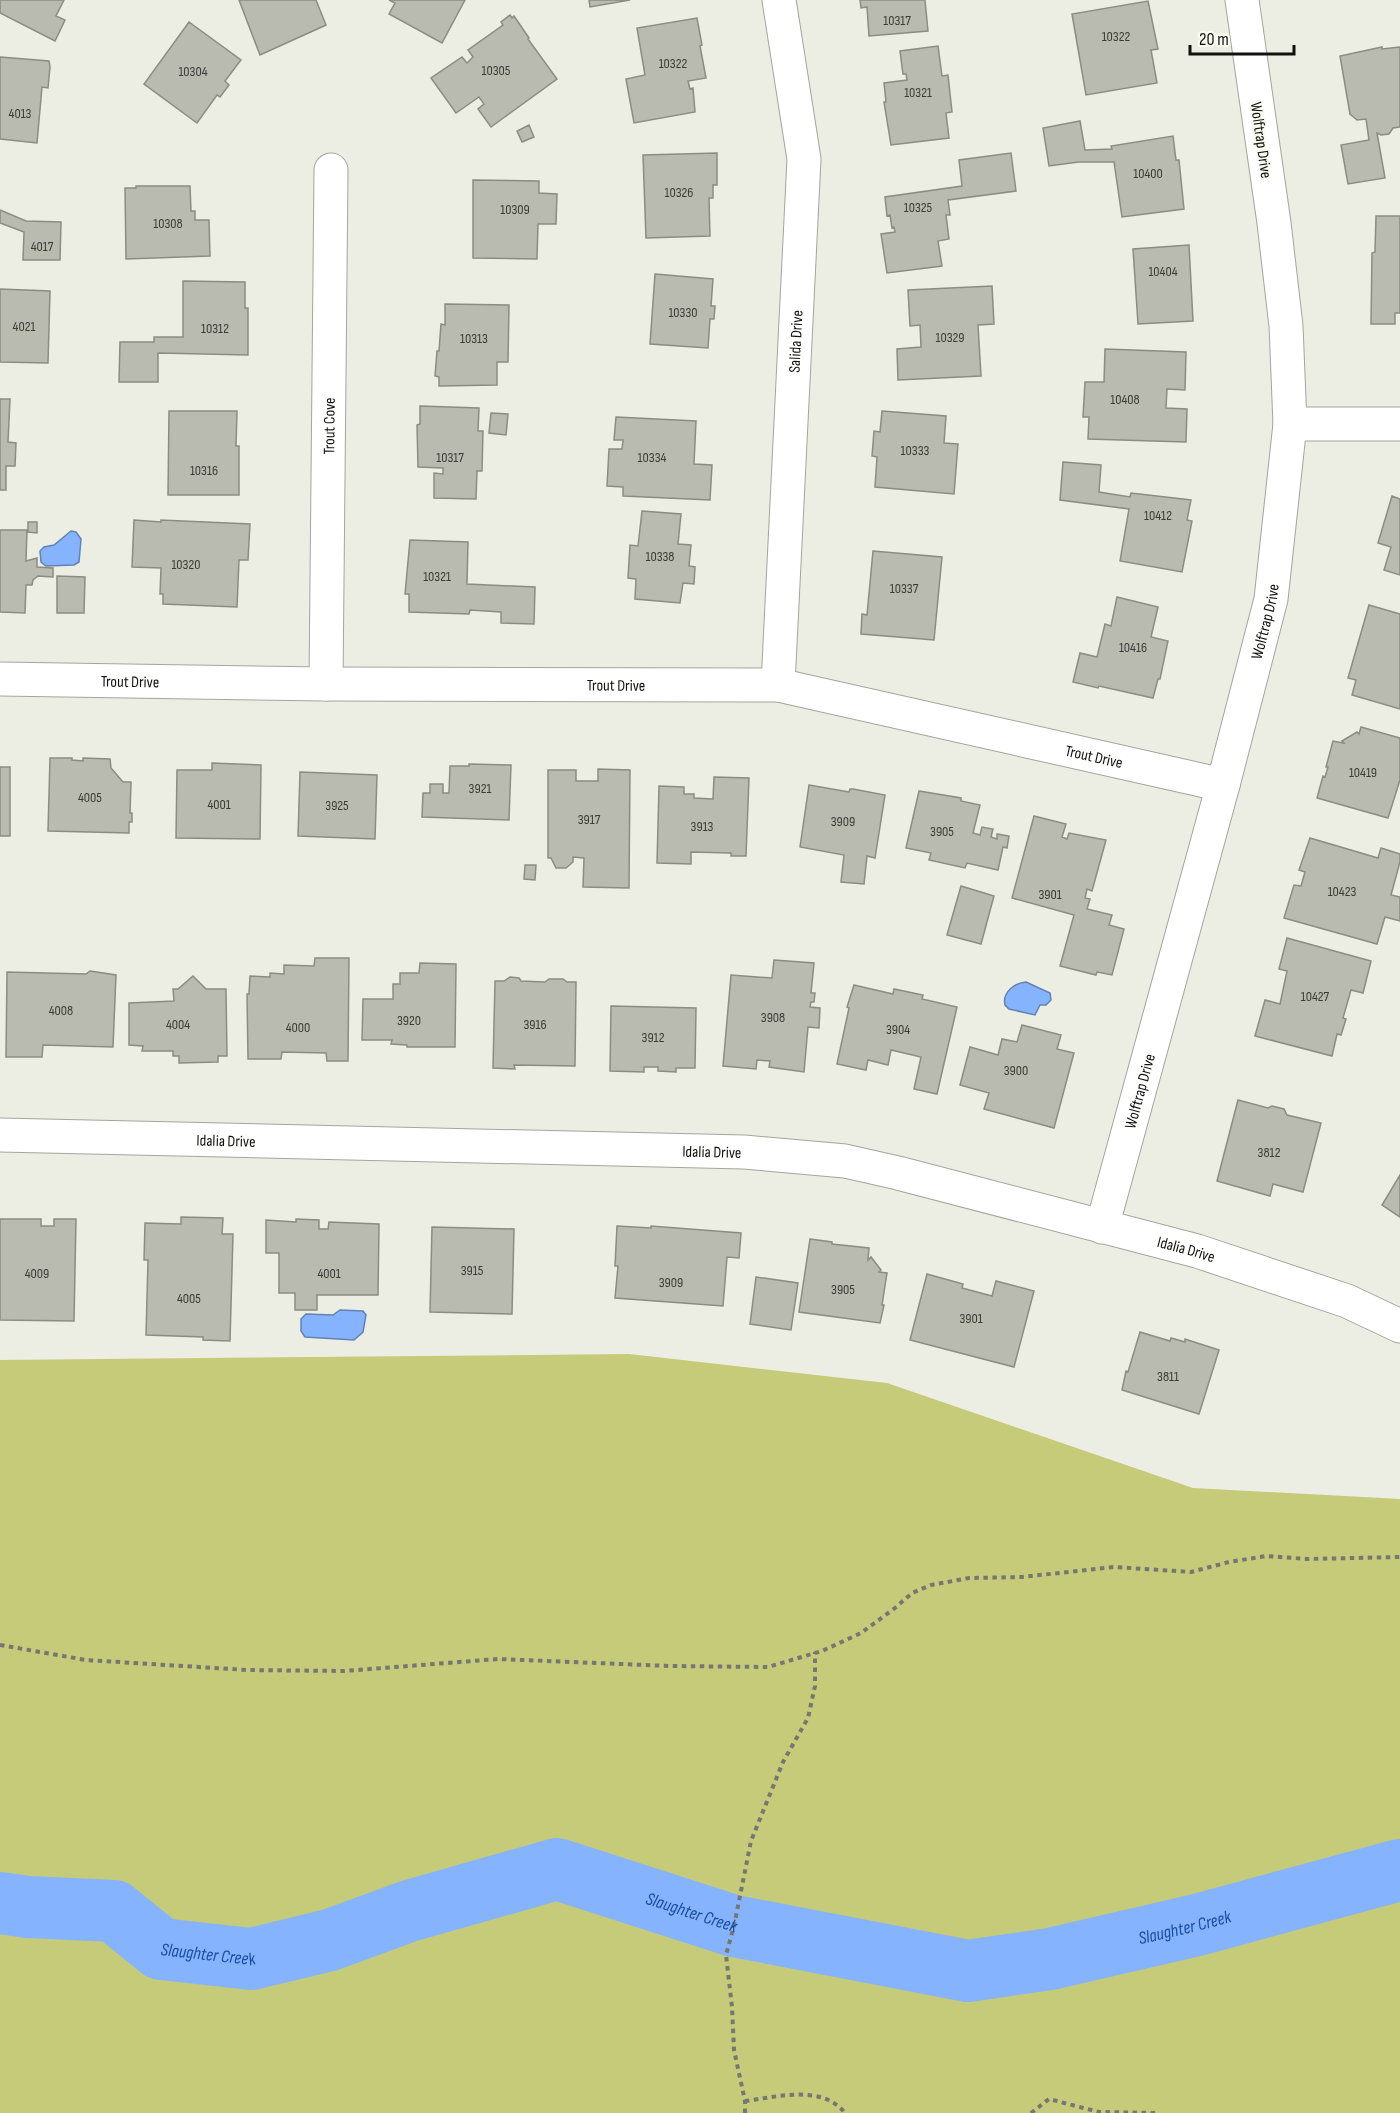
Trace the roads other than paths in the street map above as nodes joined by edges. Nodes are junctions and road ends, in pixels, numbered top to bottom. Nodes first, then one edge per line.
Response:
1 (779, 0) edge
2 (1242, 0) edge
3 (331, 170) dead end
4 (1290, 423) junction
5 (1400, 423) edge
6 (0, 679) edge
7 (326, 684) junction
8 (778, 685) junction
9 (1223, 785) junction
10 (0, 1135) edge
11 (1102, 1227) junction
12 (1400, 1326) edge

1 - 8 street, Salida Drive
2 - 4 street, Wolftrap Drive
3 - 7 street, Trout Cove
4 - 5 street
4 - 9 street, Wolftrap Drive
6 - 7 street, Trout Drive
7 - 8 street, Trout Drive
8 - 9 street, Trout Drive
9 - 11 street, Wolftrap Drive
10 - 11 street, Idalia Drive
11 - 12 street, Idalia Drive

